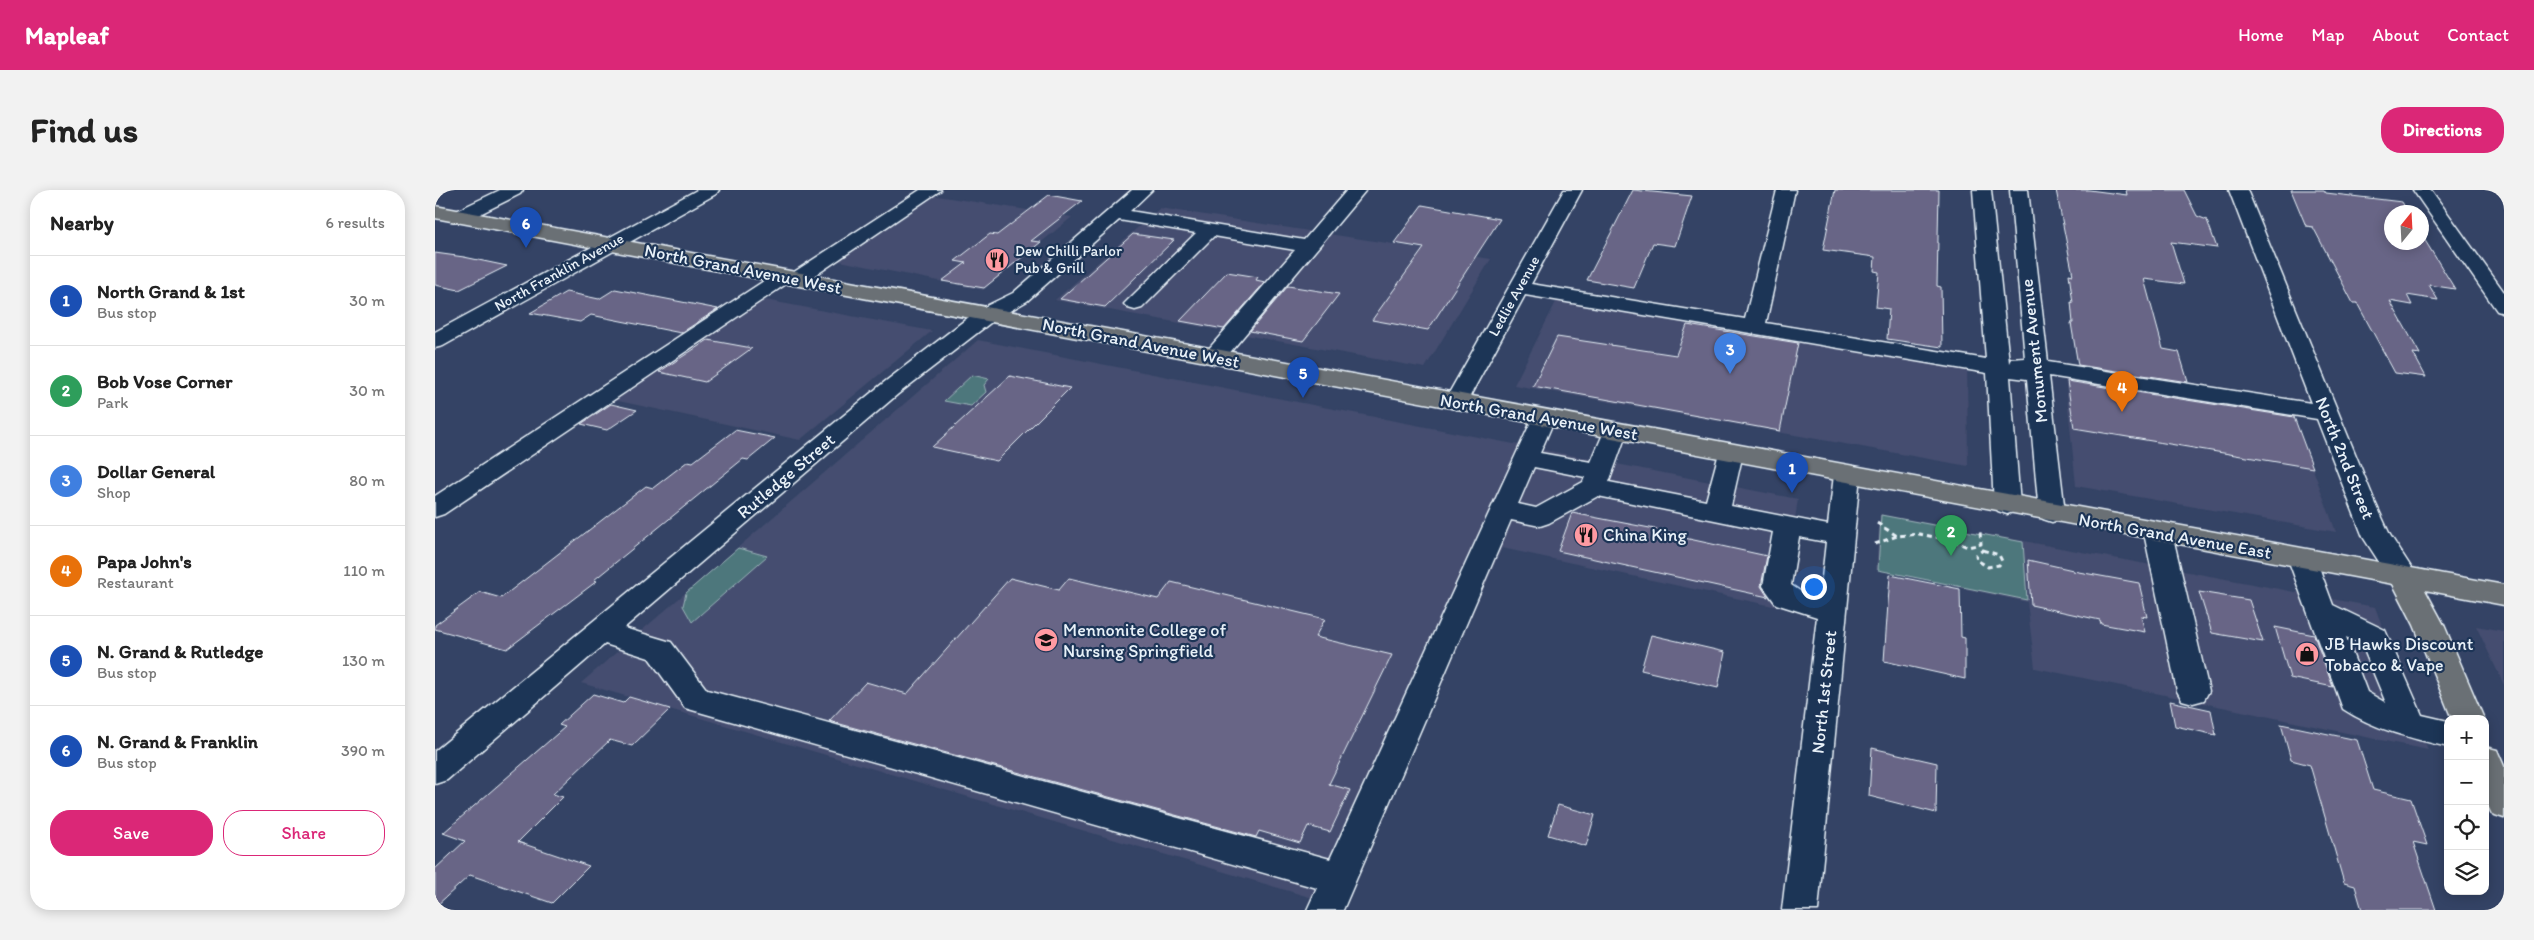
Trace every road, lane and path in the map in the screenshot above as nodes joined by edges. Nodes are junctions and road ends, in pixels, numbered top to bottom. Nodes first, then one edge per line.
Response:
1 (514, 190) edge
2 (710, 190) edge
3 (932, 190) edge
4 (1143, 190) edge
5 (1357, 190) edge
6 (1573, 190) edge
7 (1787, 190) edge
8 (1982, 190) edge
9 (2019, 190) edge
10 (2238, 190) edge
11 (2423, 190) edge
12 (435, 212) edge
13 (1114, 214) junction
14 (459, 216) junction
15 (1210, 230) junction
16 (1985, 243) junction
17 (610, 244) junction
18 (1307, 246) junction
19 (2024, 248) junction
20 (790, 278) junction
21 (1519, 288) junction
22 (1135, 304) dead end
23 (2504, 307) edge
24 (986, 315) junction
25 (1754, 327) junction
26 (435, 341) edge
27 (1214, 357) junction
28 (1998, 364) junction
29 (2036, 370) junction
30 (1455, 402) junction
31 (2326, 413) junction
32 (1543, 418) junction
33 (1615, 432) junction
34 (1731, 453) junction
35 (1526, 458) junction
36 (1847, 475) junction
37 (1597, 479) junction
38 (2007, 505) junction
39 (435, 508) edge
40 (1503, 510) junction
41 (1717, 511) junction
42 (2052, 513) junction
43 (1877, 523) dead end
44 (1787, 525) junction
45 (1980, 532) dead end
46 (2158, 533) junction
47 (1840, 536) junction
48 (1897, 536) junction
49 (1875, 544) dead end
50 (1975, 546) junction
51 (1980, 551) junction
52 (2303, 559) junction
53 (2404, 578) junction
54 (2504, 595) edge
55 (1832, 610) junction
56 (2322, 612) junction
57 (601, 632) junction
58 (2193, 691) dead end
59 (2466, 715) edge
60 (2411, 726) junction
61 (2444, 733) edge
62 (2489, 769) edge
63 (435, 770) edge
64 (2504, 804) edge
65 (1332, 894) edge
66 (1801, 910) edge

1 - 14 street
2 - 17 street, North Franklin Avenue
3 - 20 street
4 - 13 street, Rutledge Street
5 - 18 street
6 - 21 street, Ledlie Avenue
7 - 25 street
8 - 16 street, Monument Avenue
9 - 19 street, Monument Avenue
10 - 31 street, North 2nd Street
11 - 23 street
12 - 14 main road, North Grand Avenue West
13 - 15 street
13 - 24 street, Rutledge Street
14 - 17 main road, North Grand Avenue West
15 - 18 street
15 - 22 street
16 - 19 street
16 - 28 street, Monument Avenue
17 - 20 main road, North Grand Avenue West
17 - 26 street, North Franklin Avenue
18 - 27 street
19 - 29 street, Monument Avenue
20 - 24 main road, North Grand Avenue West
20 - 39 street
21 - 25 street
21 - 30 street, Ledlie Avenue
24 - 27 main road, North Grand Avenue West
24 - 57 street, Rutledge Street
25 - 28 street
27 - 30 main road, North Grand Avenue West
28 - 29 street
28 - 38 street, Monument Avenue
29 - 31 street
29 - 42 street, Monument Avenue
30 - 32 main road, North Grand Avenue West
31 - 53 street, North 2nd Street
32 - 33 main road, North Grand Avenue West
32 - 35 street
33 - 34 main road, North Grand Avenue West
33 - 37 street
34 - 36 main road, North Grand Avenue West
34 - 41 street
35 - 37 street
35 - 40 street
36 - 38 main road, North Grand Avenue East
36 - 47 street, North 1st Street
37 - 40 street
37 - 41 street
38 - 42 main road, North Grand Avenue East
40 - 65 street
41 - 44 street
42 - 46 main road, North Grand Avenue East
43 - 48 path
44 - 47 street
44 - 55 street
45 - 50 path
46 - 52 main road, North Grand Avenue East
46 - 58 street
47 - 55 street, North 1st Street
48 - 49 path
48 - 50 path
50 - 51 path
51 - 51 path
52 - 53 main road, North Grand Avenue East
52 - 56 street
53 - 54 main road, North Grand Avenue East
53 - 59 main road, North 2nd Street
55 - 66 street, North 1st Street
56 - 60 street
56 - 60 street
57 - 63 street, Rutledge Street
57 - 65 street
60 - 61 street
62 - 64 main road

